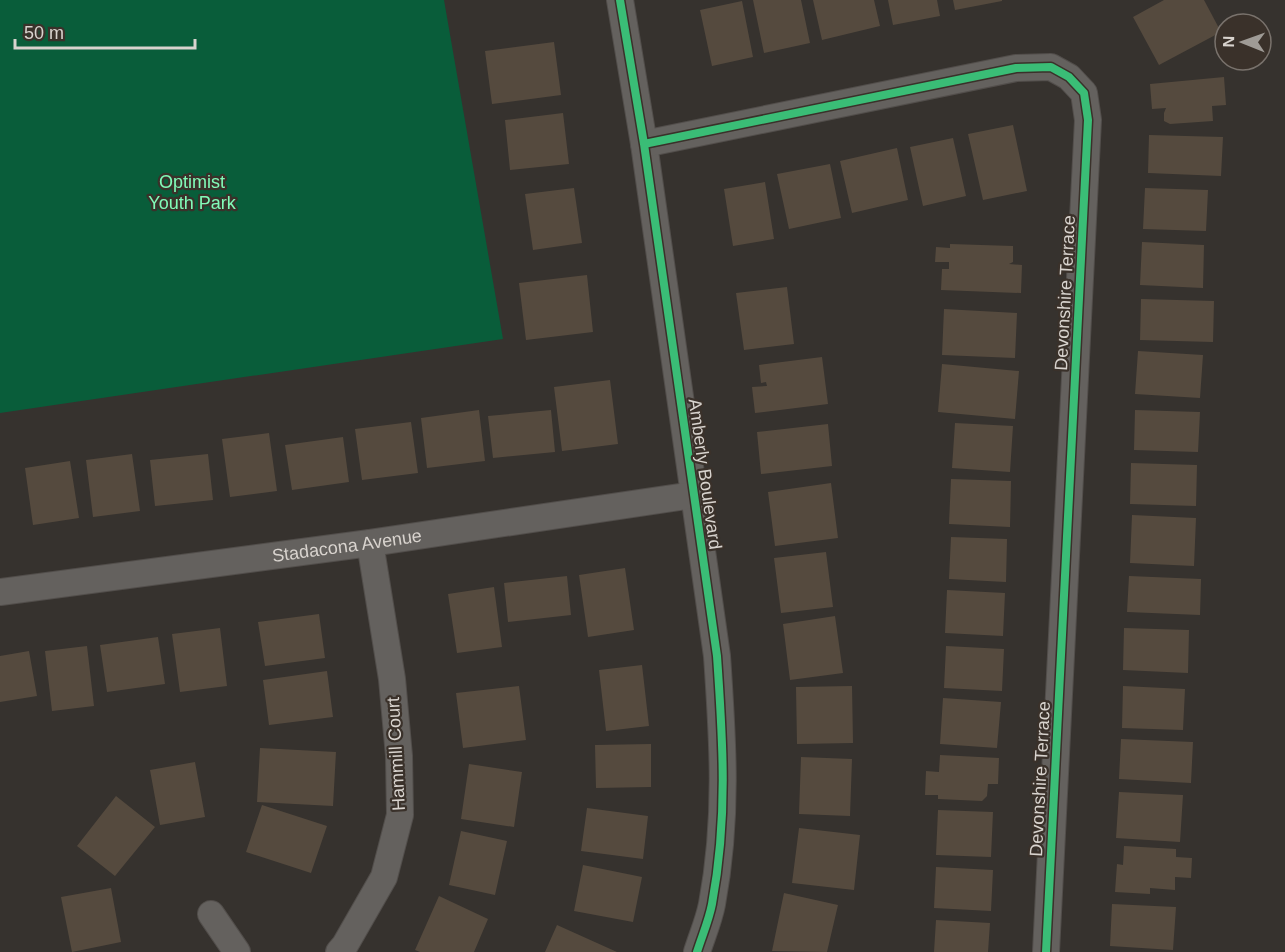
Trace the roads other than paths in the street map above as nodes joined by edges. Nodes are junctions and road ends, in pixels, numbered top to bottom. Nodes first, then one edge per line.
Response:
1 (620, 0) edge
2 (644, 144) junction
3 (693, 495) junction
4 (370, 543) junction
5 (0, 592) edge
6 (211, 914) dead end
7 (237, 952) edge
8 (339, 952) edge
9 (697, 952) edge
10 (1046, 952) edge

1 - 2 street, Amberly Boulevard
2 - 3 street, Amberly Boulevard
2 - 10 street, Devonshire Terrace
3 - 4 street, Stadacona Avenue
3 - 9 street, Amberly Boulevard
4 - 5 street, Stadacona Avenue
4 - 8 street, Hammill Court
6 - 7 street

